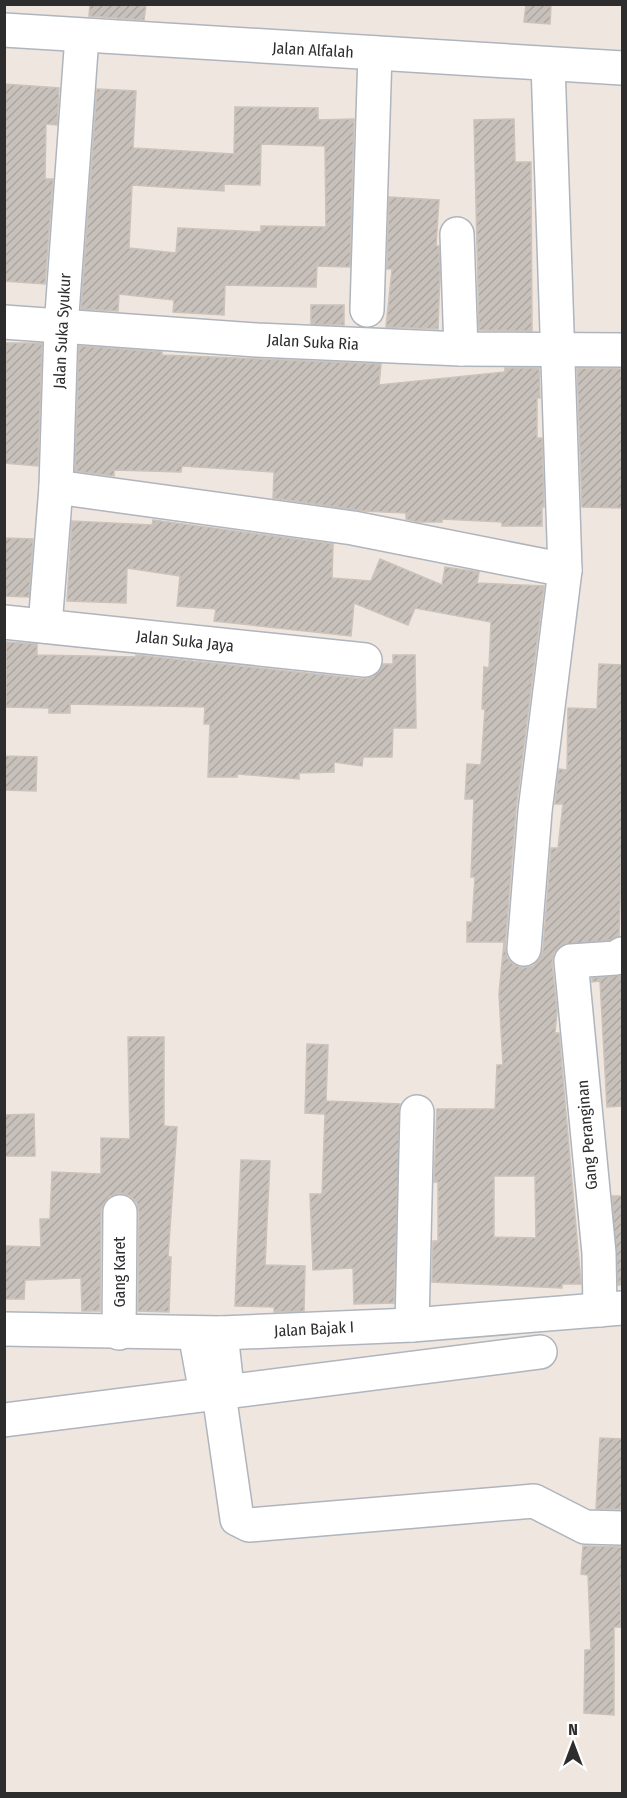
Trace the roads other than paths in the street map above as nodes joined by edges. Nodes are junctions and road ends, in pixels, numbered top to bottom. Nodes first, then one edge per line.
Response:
1 (4, 30) edge
2 (82, 36) junction
3 (375, 53) junction
4 (548, 64) junction
5 (622, 68) edge
6 (457, 234) dead end
7 (367, 310) dead end
8 (4, 322) edge
9 (61, 328) junction
10 (559, 348) junction
11 (461, 349) junction
12 (622, 350) edge
13 (56, 487) junction
14 (565, 570) junction
15 (4, 622) edge
16 (45, 626) junction
17 (365, 660) dead end
18 (524, 949) dead end
19 (622, 954) edge
20 (417, 1113) dead end
21 (120, 1212) dead end
22 (611, 1309) edge
23 (412, 1325) junction
24 (4, 1329) edge
25 (119, 1333) junction
26 (208, 1334) junction
27 (540, 1352) dead end
28 (219, 1394) junction
29 (4, 1420) edge
30 (622, 1528) edge

1 - 2 street, Jalan Alfalah
2 - 3 street, Jalan Alfalah
2 - 9 street, Jalan Suka Syukur
3 - 4 street, Jalan Alfalah
3 - 7 street
4 - 5 street, Jalan Alfalah
4 - 10 street
6 - 11 street
8 - 9 street, Jalan Suka Ria
9 - 11 street, Jalan Suka Ria
9 - 13 street, Jalan Suka Syukur
10 - 11 street, Jalan Suka Ria
10 - 12 street, Jalan Suka Ria
10 - 14 street
13 - 14 street
13 - 16 street, Jalan Suka Syukur
14 - 18 street
15 - 16 street, Jalan Suka Jaya
16 - 17 street, Jalan Suka Jaya
19 - 22 street, Gang Peranginan
20 - 23 street
21 - 25 street, Gang Karet
22 - 23 street, Jalan Bajak I
23 - 26 street, Jalan Bajak I
24 - 25 street, Jalan Bajak I
25 - 26 street, Jalan Bajak I
26 - 28 street
27 - 28 street
28 - 29 street
28 - 30 street

